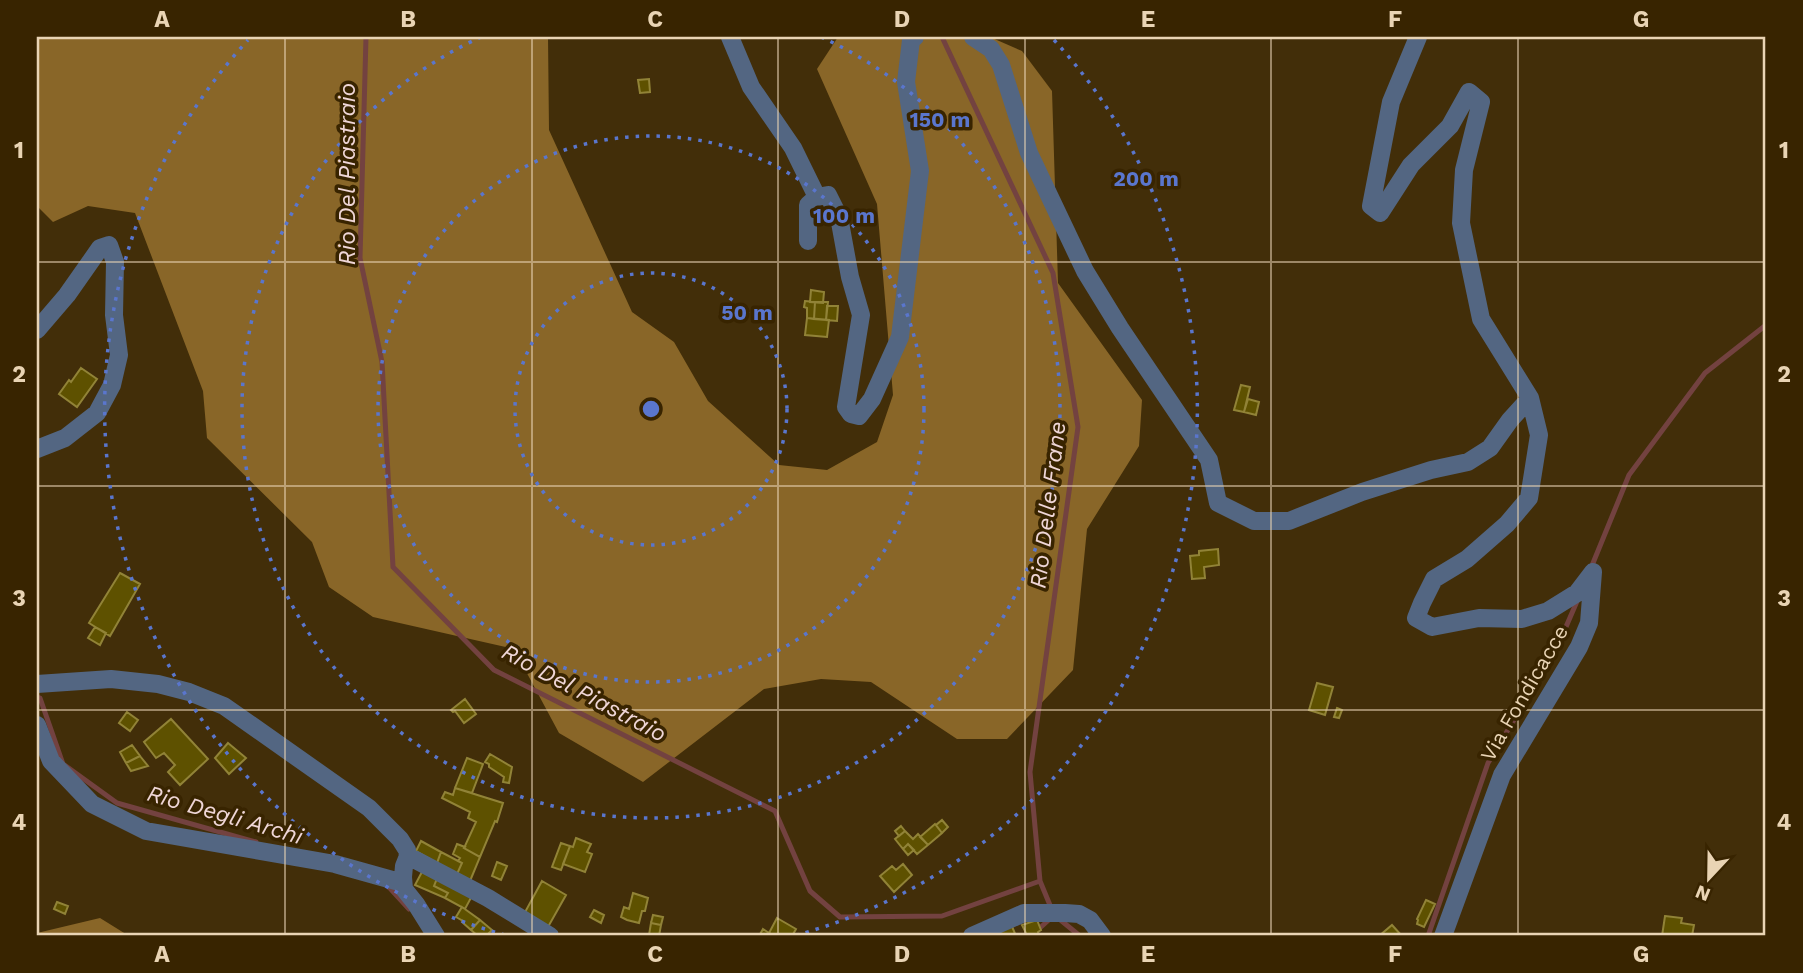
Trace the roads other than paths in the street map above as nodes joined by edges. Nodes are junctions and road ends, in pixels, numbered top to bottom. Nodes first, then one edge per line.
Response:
1 (730, 37) edge
2 (915, 37) edge
3 (973, 37) edge
4 (1418, 37) edge
5 (817, 197) junction
6 (808, 241) dead end
7 (37, 330) edge
8 (1530, 398) junction
9 (37, 449) edge
10 (37, 684) edge
11 (37, 725) edge
12 (408, 856) junction
13 (403, 883) junction
14 (436, 936) edge
15 (550, 936) edge
16 (972, 936) edge
17 (1102, 936) edge
18 (1443, 936) edge

1 - 5 street
2 - 5 street
3 - 8 street
4 - 8 street, Via Fondicacce
5 - 6 street
7 - 9 street
8 - 18 street, Via Fondicacce
10 - 12 street
11 - 13 street
12 - 13 street
12 - 15 street
13 - 14 street
16 - 17 street

